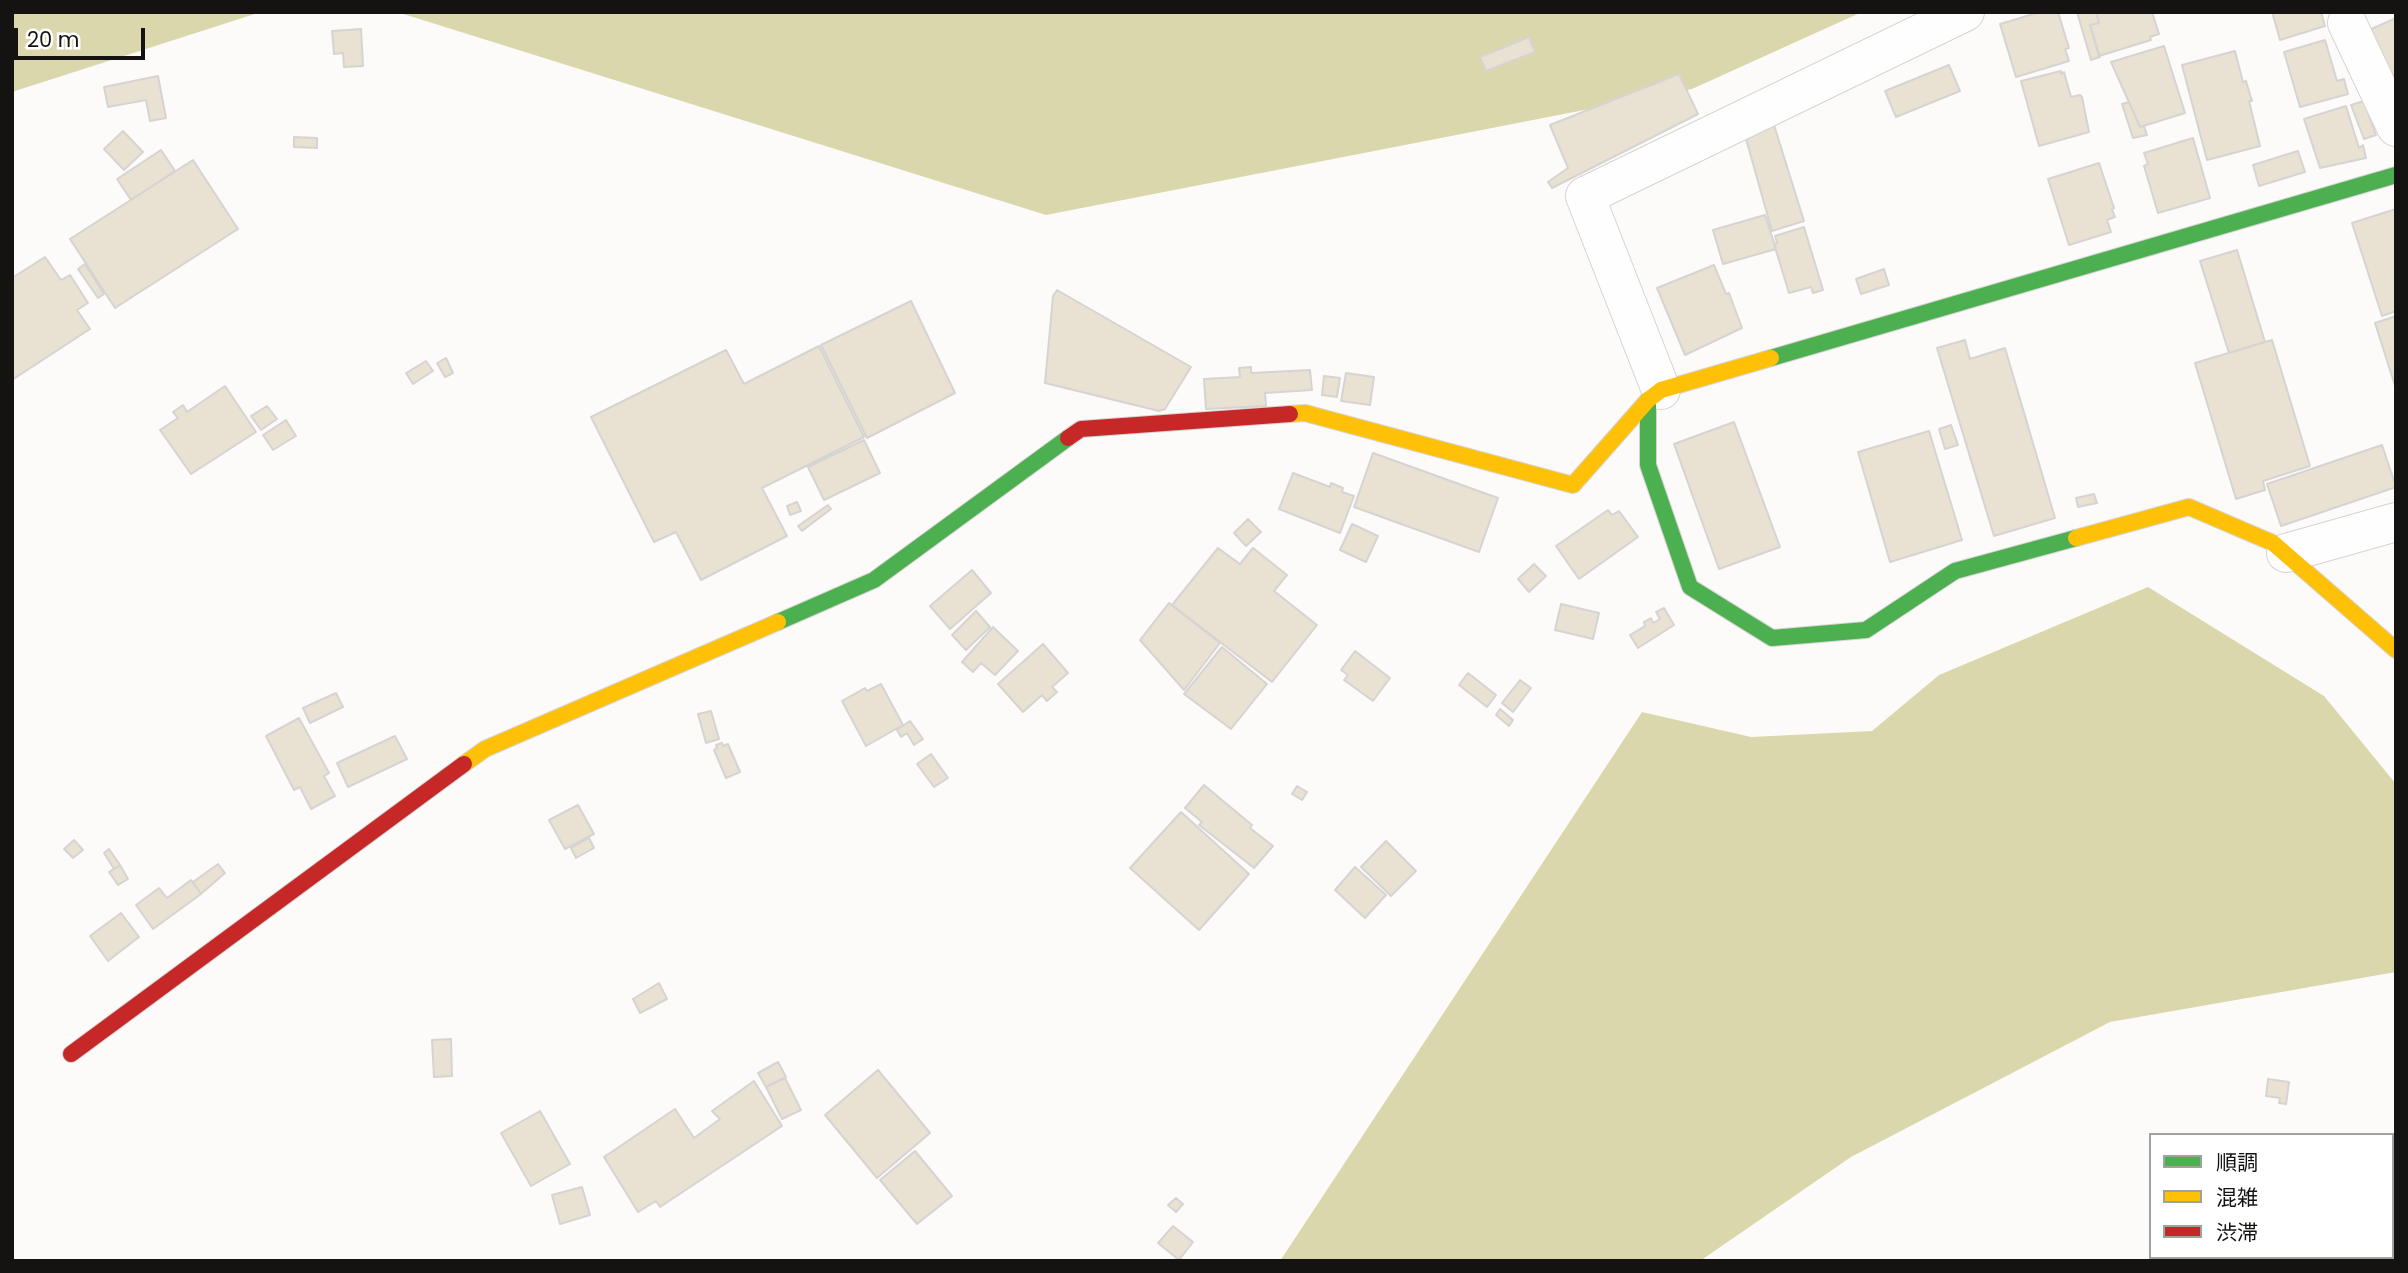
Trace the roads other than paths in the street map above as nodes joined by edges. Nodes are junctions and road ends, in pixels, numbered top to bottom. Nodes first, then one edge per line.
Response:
1 (1965, 12) edge
2 (2347, 23) dead end
3 (2396, 127) edge
4 (2396, 175) edge
5 (1655, 395) junction
6 (2396, 522) edge
7 (2287, 553) junction
8 (2396, 650) edge
9 (71, 1054) dead end

1 - 5 street
2 - 3 street
4 - 5 street
5 - 7 street
5 - 9 street
6 - 7 street
7 - 8 street

